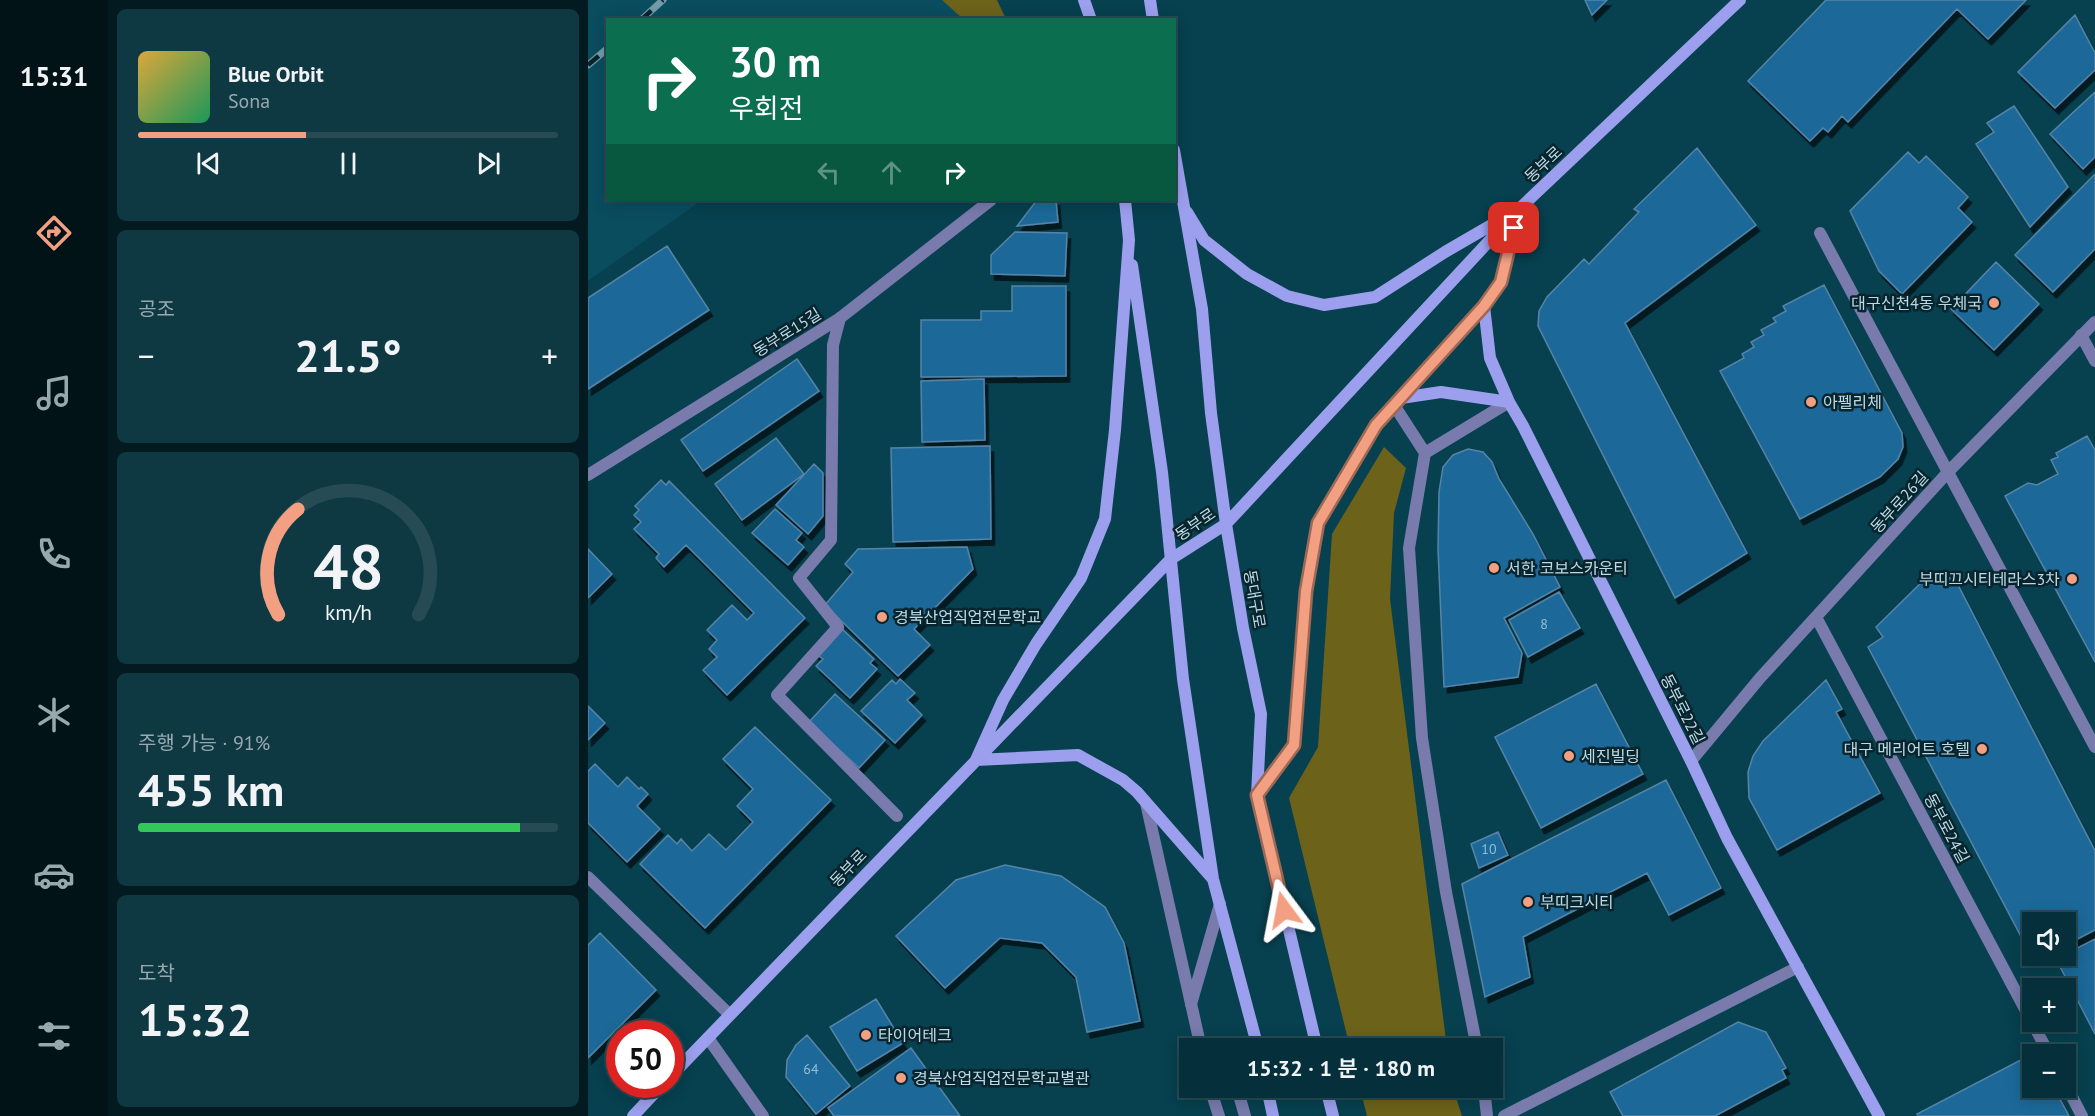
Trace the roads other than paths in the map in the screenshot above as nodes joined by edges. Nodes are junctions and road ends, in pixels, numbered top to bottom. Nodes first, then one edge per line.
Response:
1 (1150, 0) edge
2 (1740, 0) edge
3 (1153, 18) edge
4 (1176, 162) edge
5 (990, 201) edge
6 (1125, 201) edge
7 (1183, 206) junction
8 (1518, 210) junction
9 (1820, 233) dead end
10 (1129, 240) junction
11 (1484, 306) junction
12 (840, 318) junction
13 (2095, 322) edge
14 (2081, 335) junction
15 (2095, 361) edge
16 (1397, 402) junction
17 (1509, 402) junction
18 (1425, 453) junction
19 (1949, 471) junction
20 (588, 475) edge
21 (1226, 524) junction
22 (1171, 559) junction
23 (1816, 616) junction
24 (2095, 747) edge
25 (976, 760) junction
26 (1691, 761) junction
27 (1257, 795) junction
28 (1146, 803) junction
29 (897, 816) dead end
30 (588, 877) edge
31 (1213, 879) junction
32 (1220, 903) junction
33 (1798, 967) junction
34 (1191, 1004) junction
35 (729, 1014) junction
36 (708, 1038) junction
37 (1199, 1038) edge
38 (1255, 1038) edge
39 (1315, 1038) edge
40 (1475, 1038) edge
41 (2044, 1044) edge
42 (684, 1063) edge
43 (650, 1098) edge
44 (1213, 1098) edge
45 (1240, 1098) edge
46 (1269, 1098) edge
47 (1328, 1098) edge
48 (1485, 1098) edge
49 (2073, 1098) edge
50 (633, 1116) edge
51 (763, 1116) edge
52 (1219, 1116) edge
53 (1245, 1116) edge
54 (1273, 1116) edge
55 (1333, 1116) edge
56 (1487, 1116) edge
57 (1504, 1116) edge
58 (1879, 1116) edge
59 (2082, 1116) edge

1 - 3 main road
2 - 8 main road, 동부로
4 - 7 main road, 동대구로
5 - 12 street, 동부로15길
6 - 10 main road
7 - 8 main road
7 - 21 main road, 동대구로
8 - 11 main road
8 - 21 main road, 동부로
9 - 19 street
10 - 22 main road
10 - 25 main road
11 - 16 main road
11 - 17 main road, 동부로22길
12 - 20 street, 동부로15길
12 - 29 street
13 - 14 street
14 - 15 street
14 - 19 street
16 - 17 main road
16 - 18 street
16 - 27 main road
17 - 18 street
17 - 26 main road, 동부로22길
18 - 40 street
19 - 23 street, 동부로26길
19 - 24 street, 동부로26길
21 - 22 main road, 동부로
21 - 27 main road, 동대구로
22 - 25 main road, 동부로
22 - 31 main road
23 - 26 street, 동부로26길
23 - 41 street, 동부로24길
25 - 28 main road
25 - 35 main road, 동부로
26 - 33 main road, 동부로22길
27 - 39 main road, 동대구로
28 - 31 main road
28 - 34 street
30 - 35 street
31 - 32 main road
32 - 34 street
32 - 38 main road
33 - 57 street
33 - 58 main road, 동부로22길
34 - 37 street
35 - 36 main road, 동부로
36 - 42 main road, 동부로
36 - 51 street
43 - 50 main road
44 - 52 street
45 - 53 street
46 - 54 main road
47 - 55 main road
48 - 56 street
49 - 59 street

